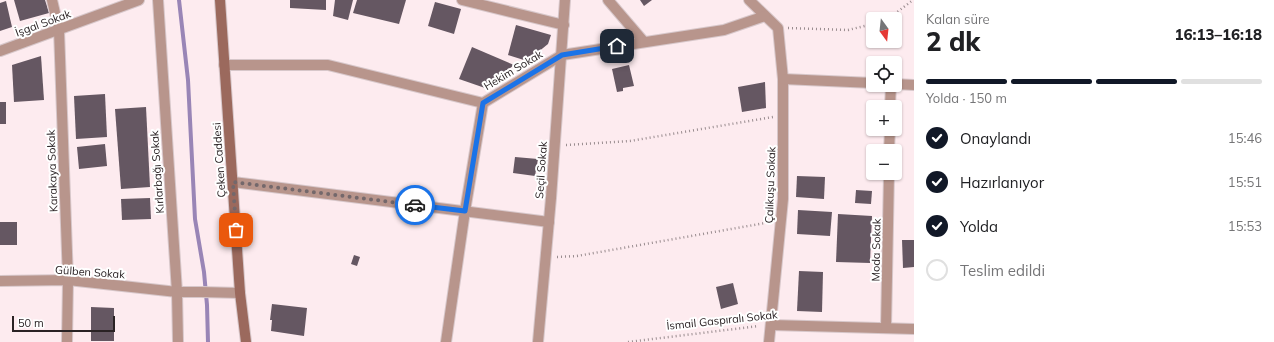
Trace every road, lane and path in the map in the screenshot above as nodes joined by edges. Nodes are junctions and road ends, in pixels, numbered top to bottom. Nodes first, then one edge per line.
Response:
1 (52, 0) edge
2 (140, 0) edge
3 (158, 0) edge
4 (220, 0) edge
5 (462, 0) edge
6 (565, 0) edge
7 (608, 0) edge
8 (749, 0) edge
9 (913, 0) edge
10 (897, 12) edge
11 (765, 16) junction
12 (564, 25) junction
13 (866, 26) edge
14 (778, 28) junction
15 (59, 30) junction
16 (644, 42) junction
17 (0, 51) edge
18 (562, 55) junction
19 (224, 65) junction
20 (783, 79) junction
21 (866, 83) edge
22 (902, 84) edge
23 (914, 85) edge
24 (483, 103) junction
25 (783, 116) junction
26 (555, 146) junction
27 (889, 180) edge
28 (233, 182) junction
29 (465, 211) junction
30 (781, 220) junction
31 (549, 222) junction
32 (546, 258) junction
33 (68, 280) junction
34 (0, 281) edge
35 (177, 292) junction
36 (240, 294) junction
37 (771, 325) junction
38 (886, 328) junction
39 (914, 329) edge
40 (68, 342) edge
41 (178, 342) edge
42 (246, 342) edge
43 (446, 342) edge
44 (538, 342) edge
45 (628, 342) edge
46 (769, 342) edge

1 - 15 street, Karakaya Sokak
2 - 15 street, İşgal Sokak
3 - 35 street, Kırlarbağı Sokak
4 - 19 street, Çeken Caddesi
5 - 12 street
6 - 12 street, Seçil Sokak
7 - 16 street
8 - 11 street
9 - 10 path
11 - 14 street
11 - 16 street, Hekim Sokak
12 - 18 street, Seçil Sokak
13 - 14 path
14 - 20 street, Çalıkuşu Sokak
15 - 17 street, İşgal Sokak
15 - 33 street, Karakaya Sokak
16 - 18 street, Hekim Sokak
18 - 24 street, Hekim Sokak
18 - 26 street, Seçil Sokak
19 - 24 street, Hekim Sokak
19 - 28 street, Çeken Caddesi
20 - 21 street
20 - 25 street, Çalıkuşu Sokak
22 - 23 street
24 - 29 street
25 - 26 path
25 - 30 street, Çalıkuşu Sokak
26 - 31 street, Seçil Sokak
27 - 38 street, Moda Sokak
28 - 29 street
28 - 36 street, Çeken Caddesi
29 - 31 street
29 - 43 street
30 - 32 path
30 - 37 street, Çalıkuşu Sokak
31 - 32 street, Seçil Sokak
32 - 44 street, Seçil Sokak
33 - 34 street, Gülben Sokak
33 - 35 street, Gülben Sokak
33 - 40 street, Karakaya Sokak
35 - 36 street, Gülben Sokak
35 - 41 street, Kırlarbağı Sokak
36 - 42 street, Çeken Caddesi
37 - 38 street, İsmail Gaspıralı Sokak
37 - 45 path, İsmail Gaspıralı Sokak
37 - 46 street, Çalıkuşu Sokak
38 - 39 street, İsmail Gaspıralı Sokak

